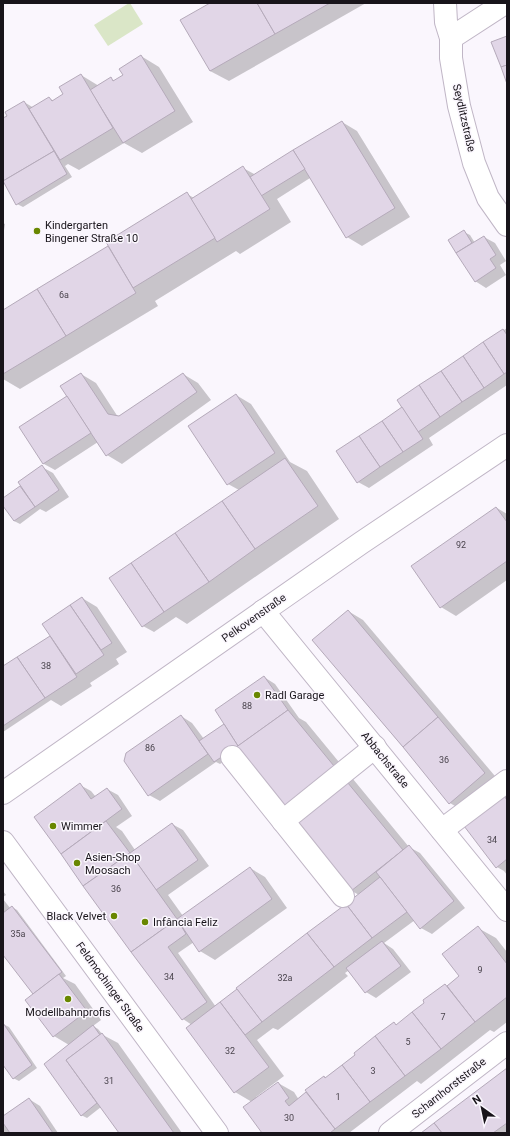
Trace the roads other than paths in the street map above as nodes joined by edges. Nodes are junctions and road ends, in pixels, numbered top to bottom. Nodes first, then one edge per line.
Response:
1 (445, 3) edge
2 (505, 3) edge
3 (450, 38) junction
4 (507, 225) edge
5 (507, 446) edge
6 (263, 611) junction
7 (375, 747) junction
8 (232, 758) dead end
9 (507, 781) edge
10 (3, 793) edge
11 (283, 821) junction
12 (442, 830) junction
13 (3, 842) edge
14 (343, 896) dead end
15 (507, 910) edge
16 (507, 1043) edge
17 (217, 1133) edge
18 (390, 1133) edge

1 - 3 street, Seydlitzstraße
2 - 3 street
3 - 4 street, Seydlitzstraße
5 - 6 street, Pelkovenstraße
6 - 7 street, Abbachstraße
6 - 10 street, Pelkovenstraße
7 - 11 street
7 - 12 street, Abbachstraße
8 - 11 street
9 - 12 street
11 - 14 street
12 - 15 street, Abbachstraße
13 - 17 street, Feldmochinger Straße
16 - 18 street, Scharnhorststraße

